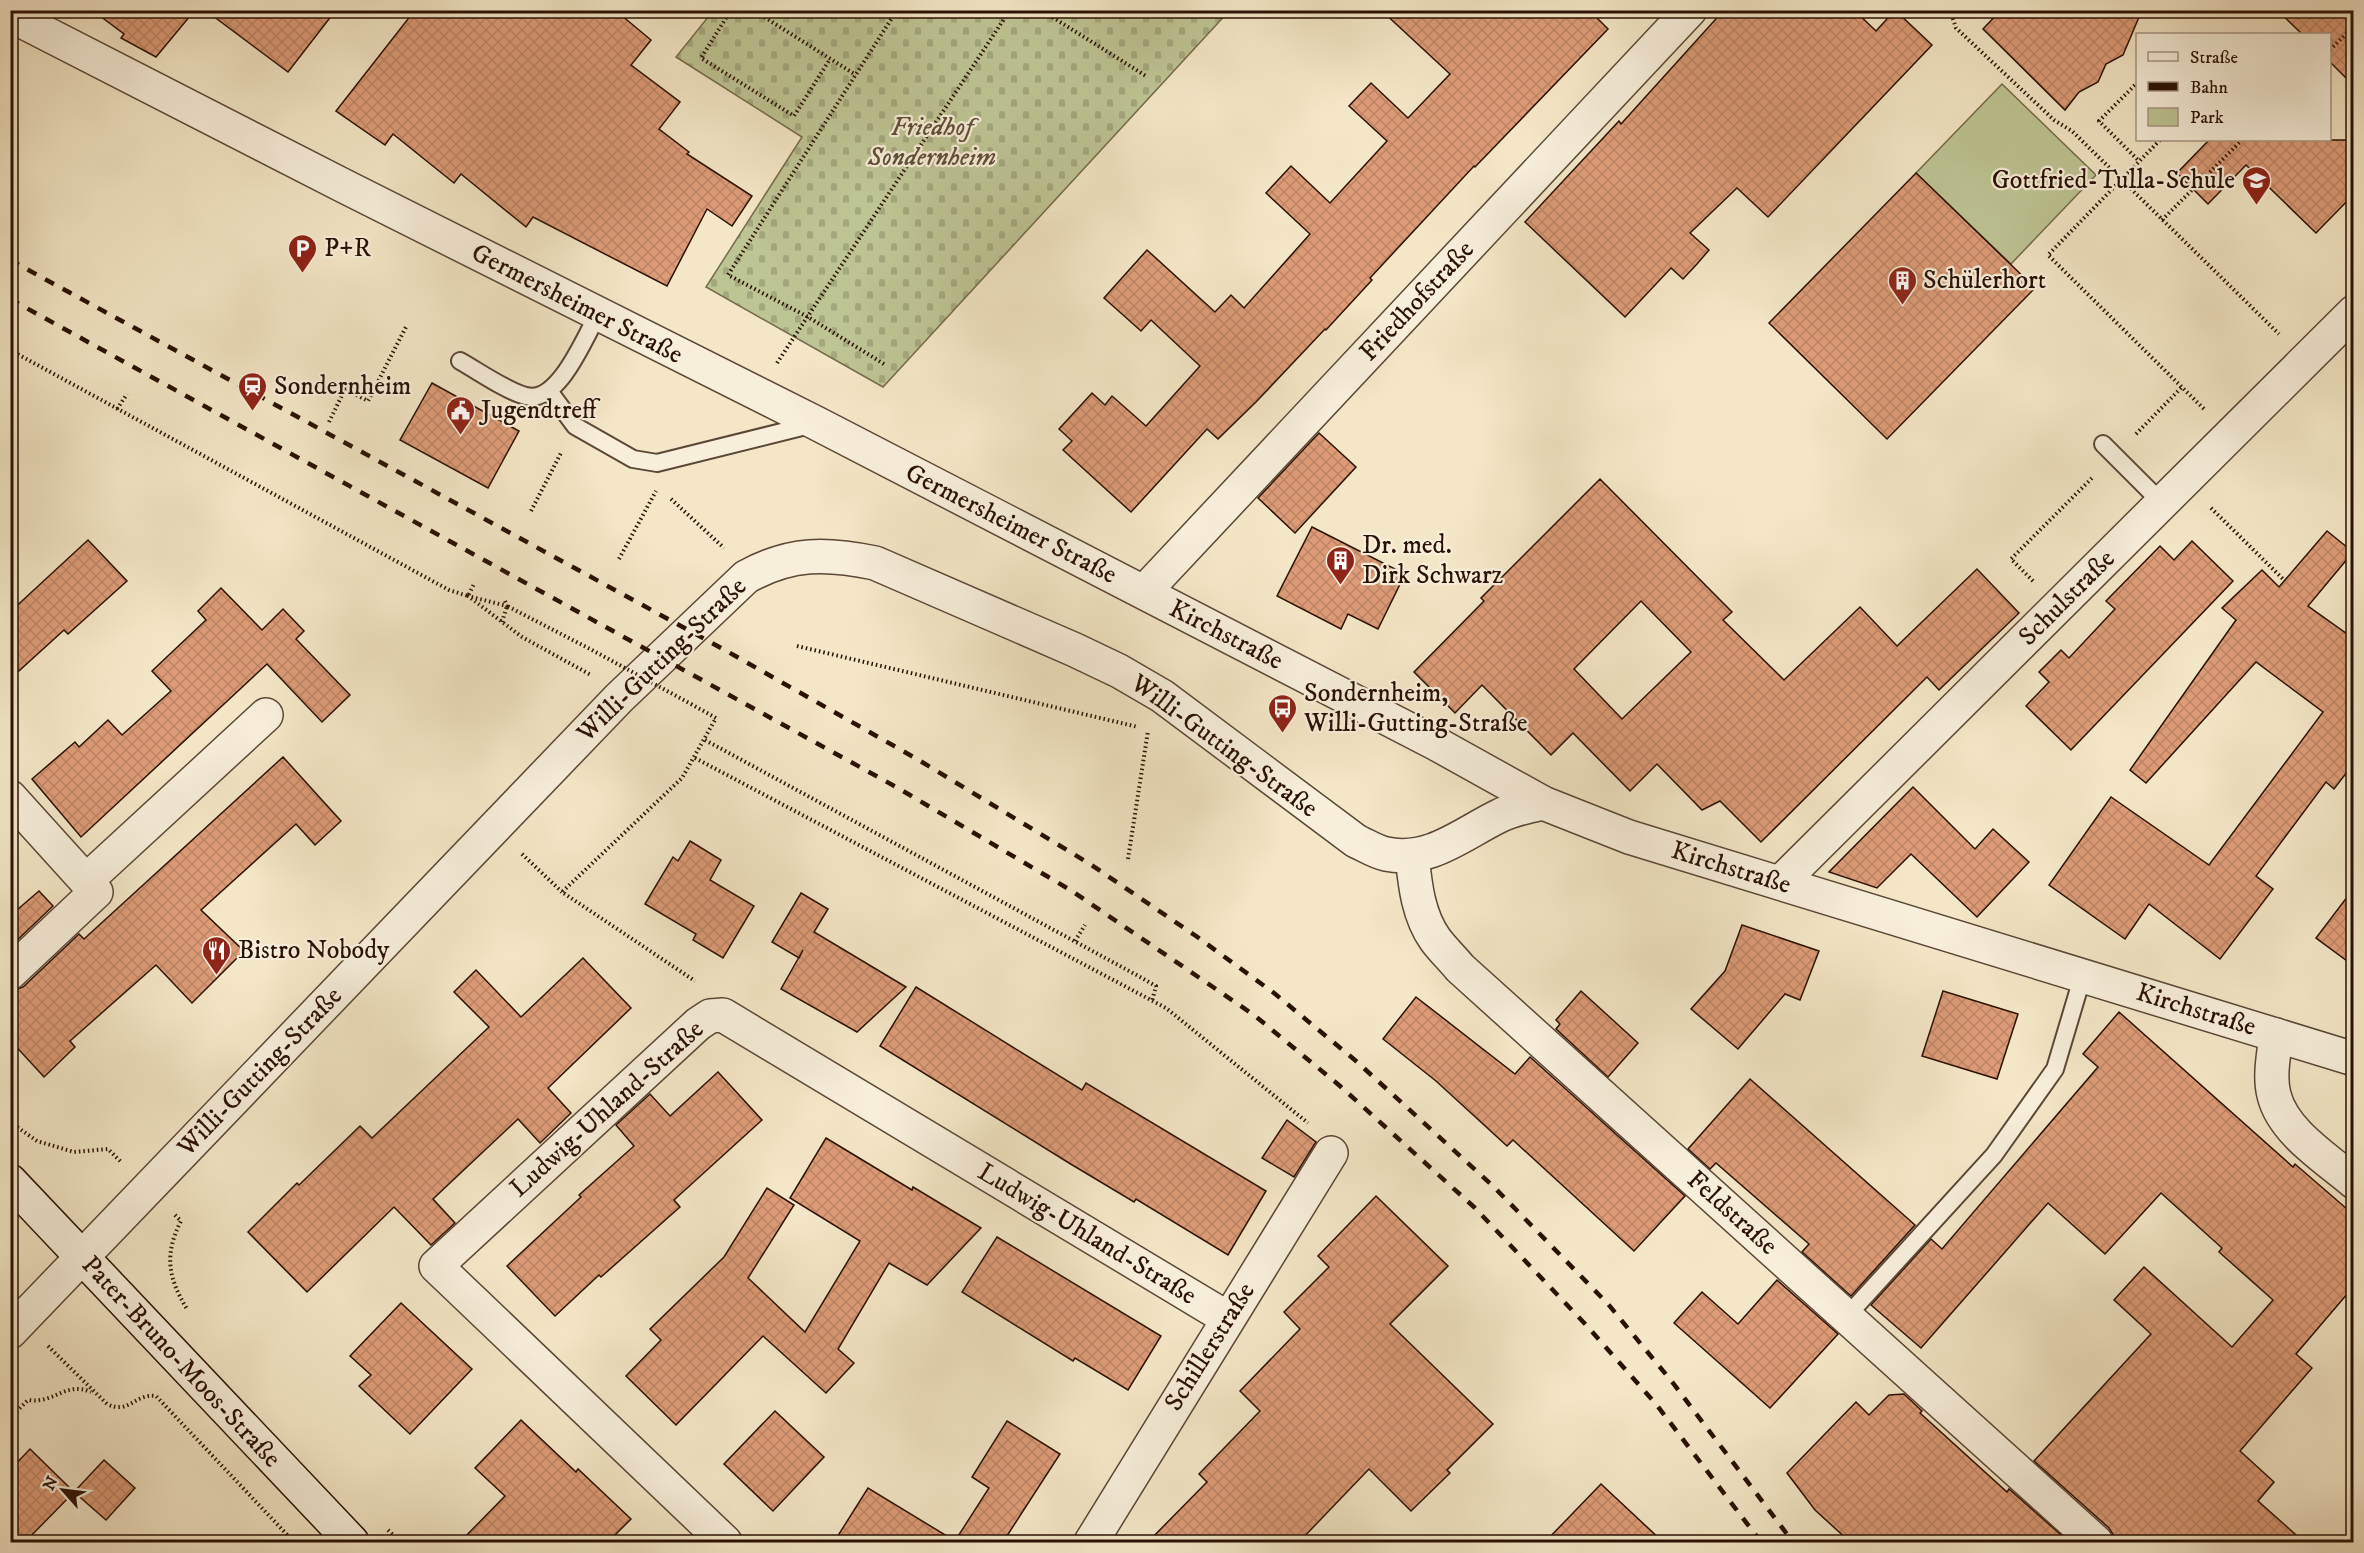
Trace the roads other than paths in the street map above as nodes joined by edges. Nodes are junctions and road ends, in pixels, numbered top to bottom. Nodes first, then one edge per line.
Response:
1 (1690, 10) edge
2 (10, 15) edge
3 (2354, 312) edge
4 (598, 314) junction
5 (460, 362) dead end
6 (549, 391) junction
7 (816, 423) junction
8 (2109, 450) road end
9 (2173, 492) junction
10 (1144, 592) junction
11 (266, 715) dead end
12 (10, 797) edge
13 (1543, 803) junction
14 (1412, 856) junction
15 (87, 880) junction
16 (1780, 883) junction
17 (10, 973) edge
18 (2083, 975) junction
19 (2276, 1035) junction
20 (2354, 1059) edge
21 (1331, 1153) road end
22 (10, 1181) edge
23 (2354, 1182) edge
24 (82, 1257) junction
25 (1846, 1317) junction
26 (1227, 1318) junction
27 (17, 1325) edge
28 (351, 1542) edge
29 (725, 1542) edge
30 (1091, 1542) edge
31 (2096, 1542) edge

1 - 10 street, Friedhofstraße
2 - 4 street, Germersheimer Straße
3 - 9 street, Schulstraße
4 - 6 lane
4 - 7 street, Germersheimer Straße
5 - 6 lane
6 - 7 lane
7 - 10 street, Germersheimer Straße
8 - 9 lane
9 - 16 street, Schulstraße
10 - 13 street, Kirchstraße
11 - 15 street
12 - 15 street
13 - 14 street, Willi-Gutting-Straße
13 - 16 street, Kirchstraße
14 - 24 street, Willi-Gutting-Straße
14 - 25 street, Feldstraße
15 - 17 street
16 - 18 street, Kirchstraße
18 - 19 street, Kirchstraße
18 - 25 lane
19 - 20 street, Kirchstraße
19 - 23 street
21 - 26 street, Schillerstraße
22 - 24 street, Pater-Bruno-Moos-Straße
24 - 27 street, Willi-Gutting-Straße
24 - 28 street, Pater-Bruno-Moos-Straße
25 - 31 street, Feldstraße
26 - 29 street, Ludwig-Uhland-Straße
26 - 30 street, Schillerstraße

